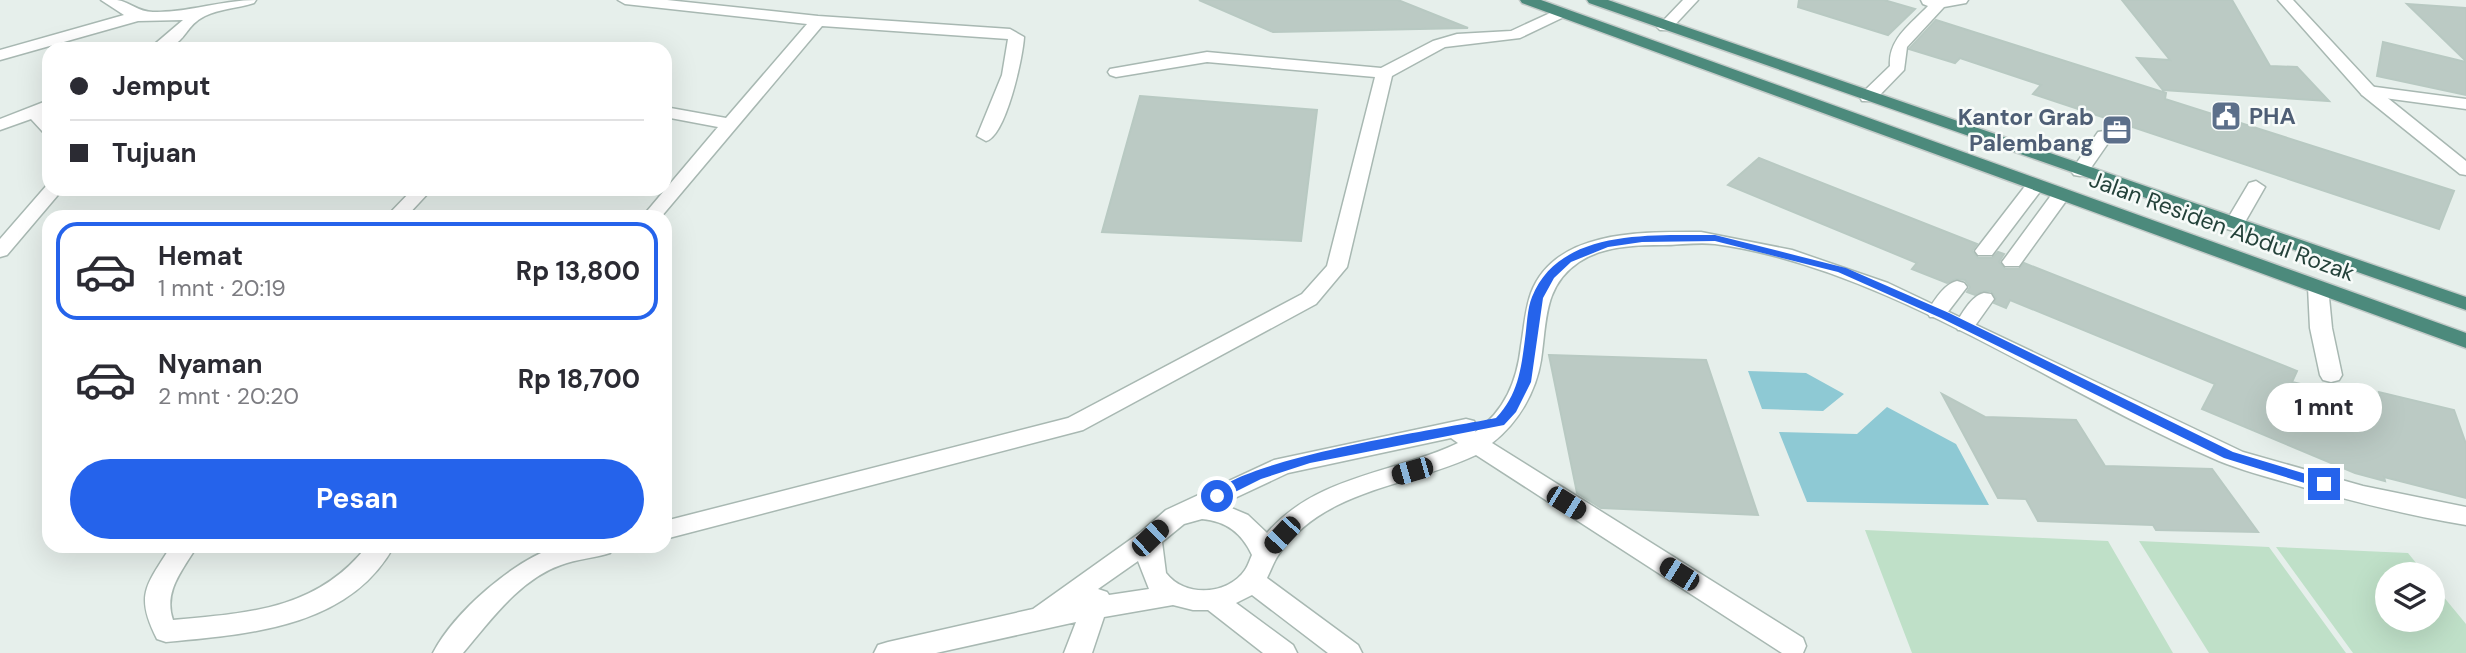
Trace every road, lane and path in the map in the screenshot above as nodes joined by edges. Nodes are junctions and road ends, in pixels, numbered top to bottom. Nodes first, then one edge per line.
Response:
1 (108, 0) edge
2 (249, 0) edge
3 (625, 0) edge
4 (1527, 0) edge
5 (1594, 0) edge
6 (1691, 0) edge
7 (1961, 0) edge
8 (2285, 0) edge
9 (1933, 2) edge
10 (1561, 13) junction
11 (136, 16) junction
12 (196, 16) junction
13 (818, 20) junction
14 (1665, 27) junction
15 (42, 42) edge
16 (43, 42) edge
17 (168, 42) edge
18 (0, 54) edge
19 (1116, 72) dead end
20 (1384, 73) junction
21 (2368, 91) junction
22 (1868, 97) junction
23 (2466, 104) edge
24 (42, 108) edge
25 (672, 113) edge
26 (730, 124) junction
27 (0, 125) edge
28 (986, 136) dead end
29 (2104, 136) dead end
30 (2466, 170) edge
31 (2080, 171) junction
32 (2036, 185) junction
33 (2256, 187) dead end
34 (672, 192) edge
35 (2062, 194) junction
36 (48, 196) edge
37 (416, 196) edge
38 (669, 196) edge
39 (402, 210) edge
40 (657, 210) edge
41 (2234, 225) junction
42 (0, 251) edge
43 (1985, 251) dead end
44 (2012, 262) dead end
45 (1957, 287) dead end
46 (2318, 287) junction
47 (1984, 299) dead end
48 (2466, 304) edge
49 (1937, 312) junction
50 (1965, 325) junction
51 (2466, 341) edge
52 (2331, 375) dead end
53 (1499, 422) junction
54 (1453, 429) junction
55 (1476, 445) junction
56 (1177, 516) junction
57 (2466, 516) edge
58 (672, 528) edge
59 (1150, 538) junction
60 (180, 553) edge
61 (375, 553) edge
62 (575, 553) edge
63 (1264, 554) junction
64 (1108, 568) junction
65 (1252, 581) junction
66 (1173, 595) junction
67 (1214, 601) junction
68 (1094, 608) junction
69 (1039, 618) junction
70 (1793, 646) dead end
71 (447, 653) edge
72 (888, 653) edge
73 (1078, 653) edge
74 (1283, 653) edge
75 (1348, 653) edge

1 - 11 street
2 - 12 street
3 - 13 street
4 - 10 highway, Jalan Residen Abdul Rozak
5 - 14 highway, Jalan Residen Abdul Rozak
6 - 14 street
7 - 9 street
8 - 21 street
9 - 22 street
10 - 20 street
10 - 32 highway, Jalan Residen Abdul Rozak
11 - 12 street
11 - 16 street
12 - 17 street
13 - 26 street
13 - 28 street
14 - 22 highway, Jalan Residen Abdul Rozak
15 - 18 street
19 - 20 street
20 - 58 street
21 - 23 street
21 - 30 street
22 - 31 highway, Jalan Residen Abdul Rozak
24 - 27 street
25 - 26 street
26 - 34 street
29 - 31 street
31 - 41 highway, Jalan Residen Abdul Rozak
32 - 35 highway, Jalan Residen Abdul Rozak
32 - 43 street
33 - 41 street
35 - 44 street
35 - 46 highway, Jalan Residen Abdul Rozak
36 - 42 street
37 - 39 street
38 - 40 street
41 - 48 highway, Jalan Residen Abdul Rozak
45 - 49 street
46 - 51 highway, Jalan Residen Abdul Rozak
46 - 52 street
47 - 50 street
49 - 50 street
49 - 53 street
50 - 57 street
53 - 54 street
53 - 55 street
54 - 55 street
54 - 56 street
55 - 63 street
55 - 70 street
56 - 59 street
56 - 63 street
59 - 64 street
59 - 66 street
60 - 61 street
62 - 71 street
63 - 65 street
64 - 68 street
64 - 69 street
65 - 67 street
65 - 75 street
66 - 67 street
66 - 68 street
67 - 74 street
68 - 69 street
68 - 73 street
69 - 72 street

